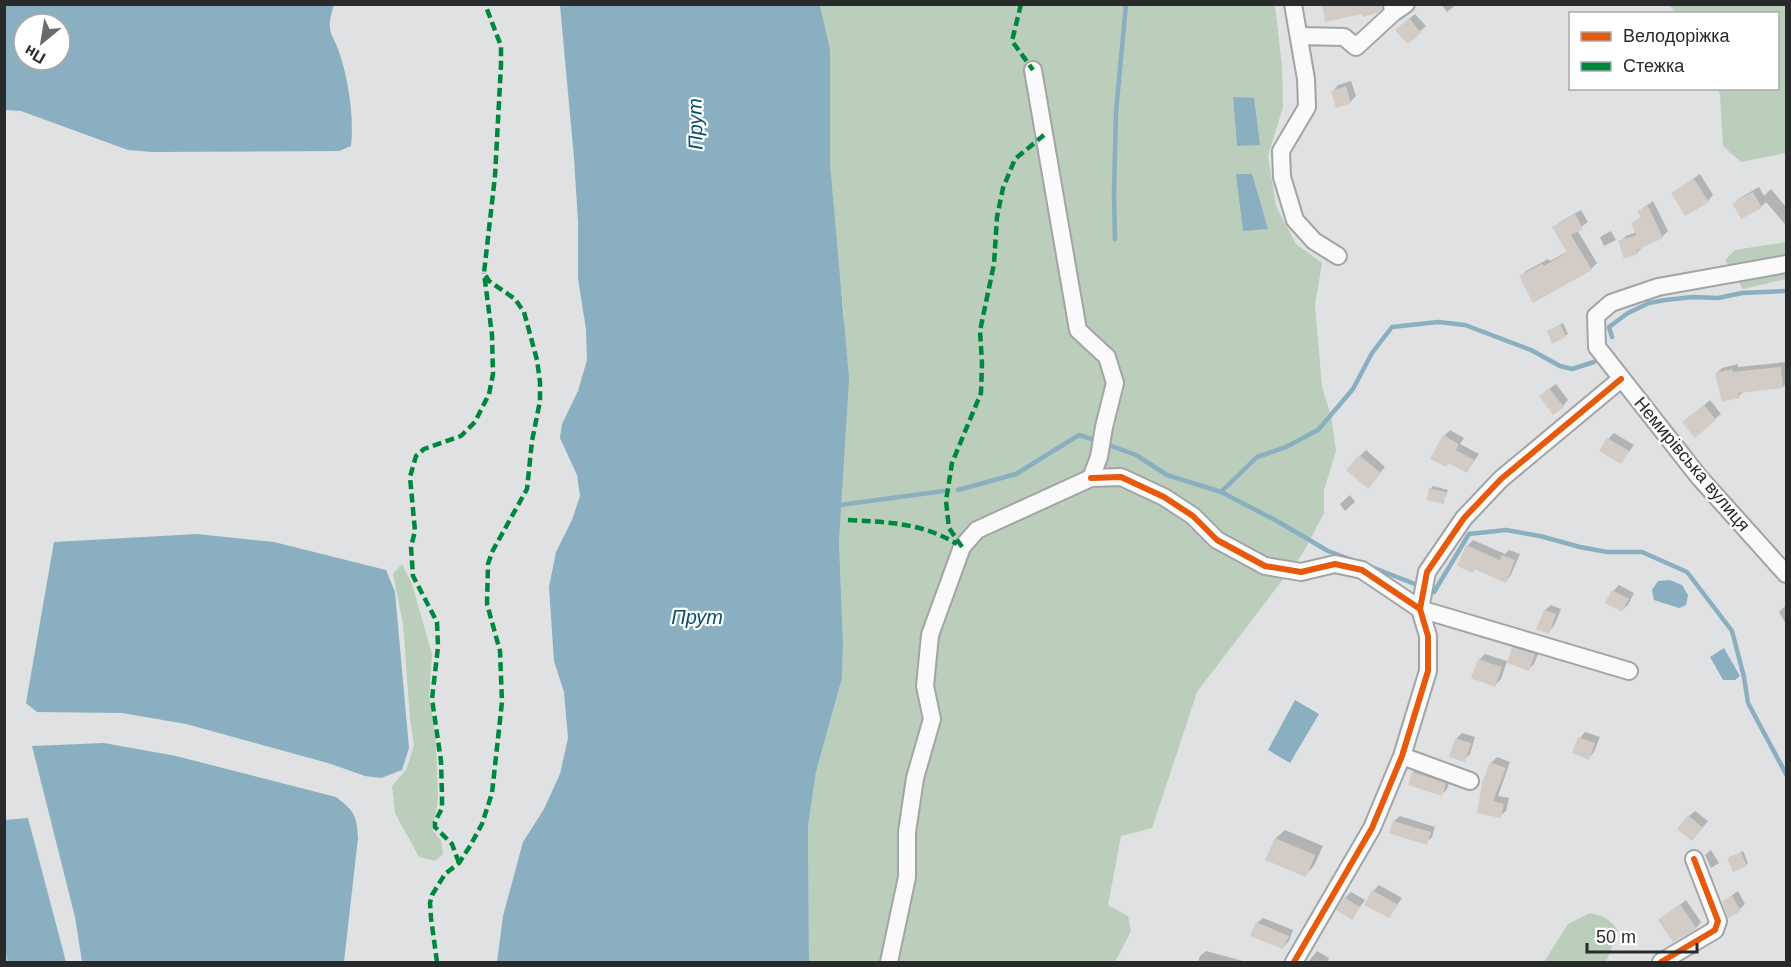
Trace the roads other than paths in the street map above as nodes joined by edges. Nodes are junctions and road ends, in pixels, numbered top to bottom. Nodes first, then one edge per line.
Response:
1 (1293, 4) edge
2 (1397, 7) edge
3 (1299, 36) junction
4 (1033, 70) dead end
5 (1338, 256) dead end
6 (1786, 264) edge
7 (1621, 378) junction
8 (1091, 478) junction
9 (1786, 574) edge
10 (1420, 605) junction
11 (1629, 671) dead end
12 (1402, 756) junction
13 (1470, 781) dead end
14 (1694, 859) dead end
15 (889, 963) edge
16 (1294, 963) edge
17 (1661, 963) edge

1 - 3 street
2 - 3 street
3 - 5 street
4 - 8 street
6 - 7 street, Немирівська вулиця
7 - 9 street, Немирівська вулиця
7 - 10 street
8 - 10 street
8 - 15 street
10 - 11 street
10 - 12 street
12 - 13 street
12 - 16 street
14 - 17 street

